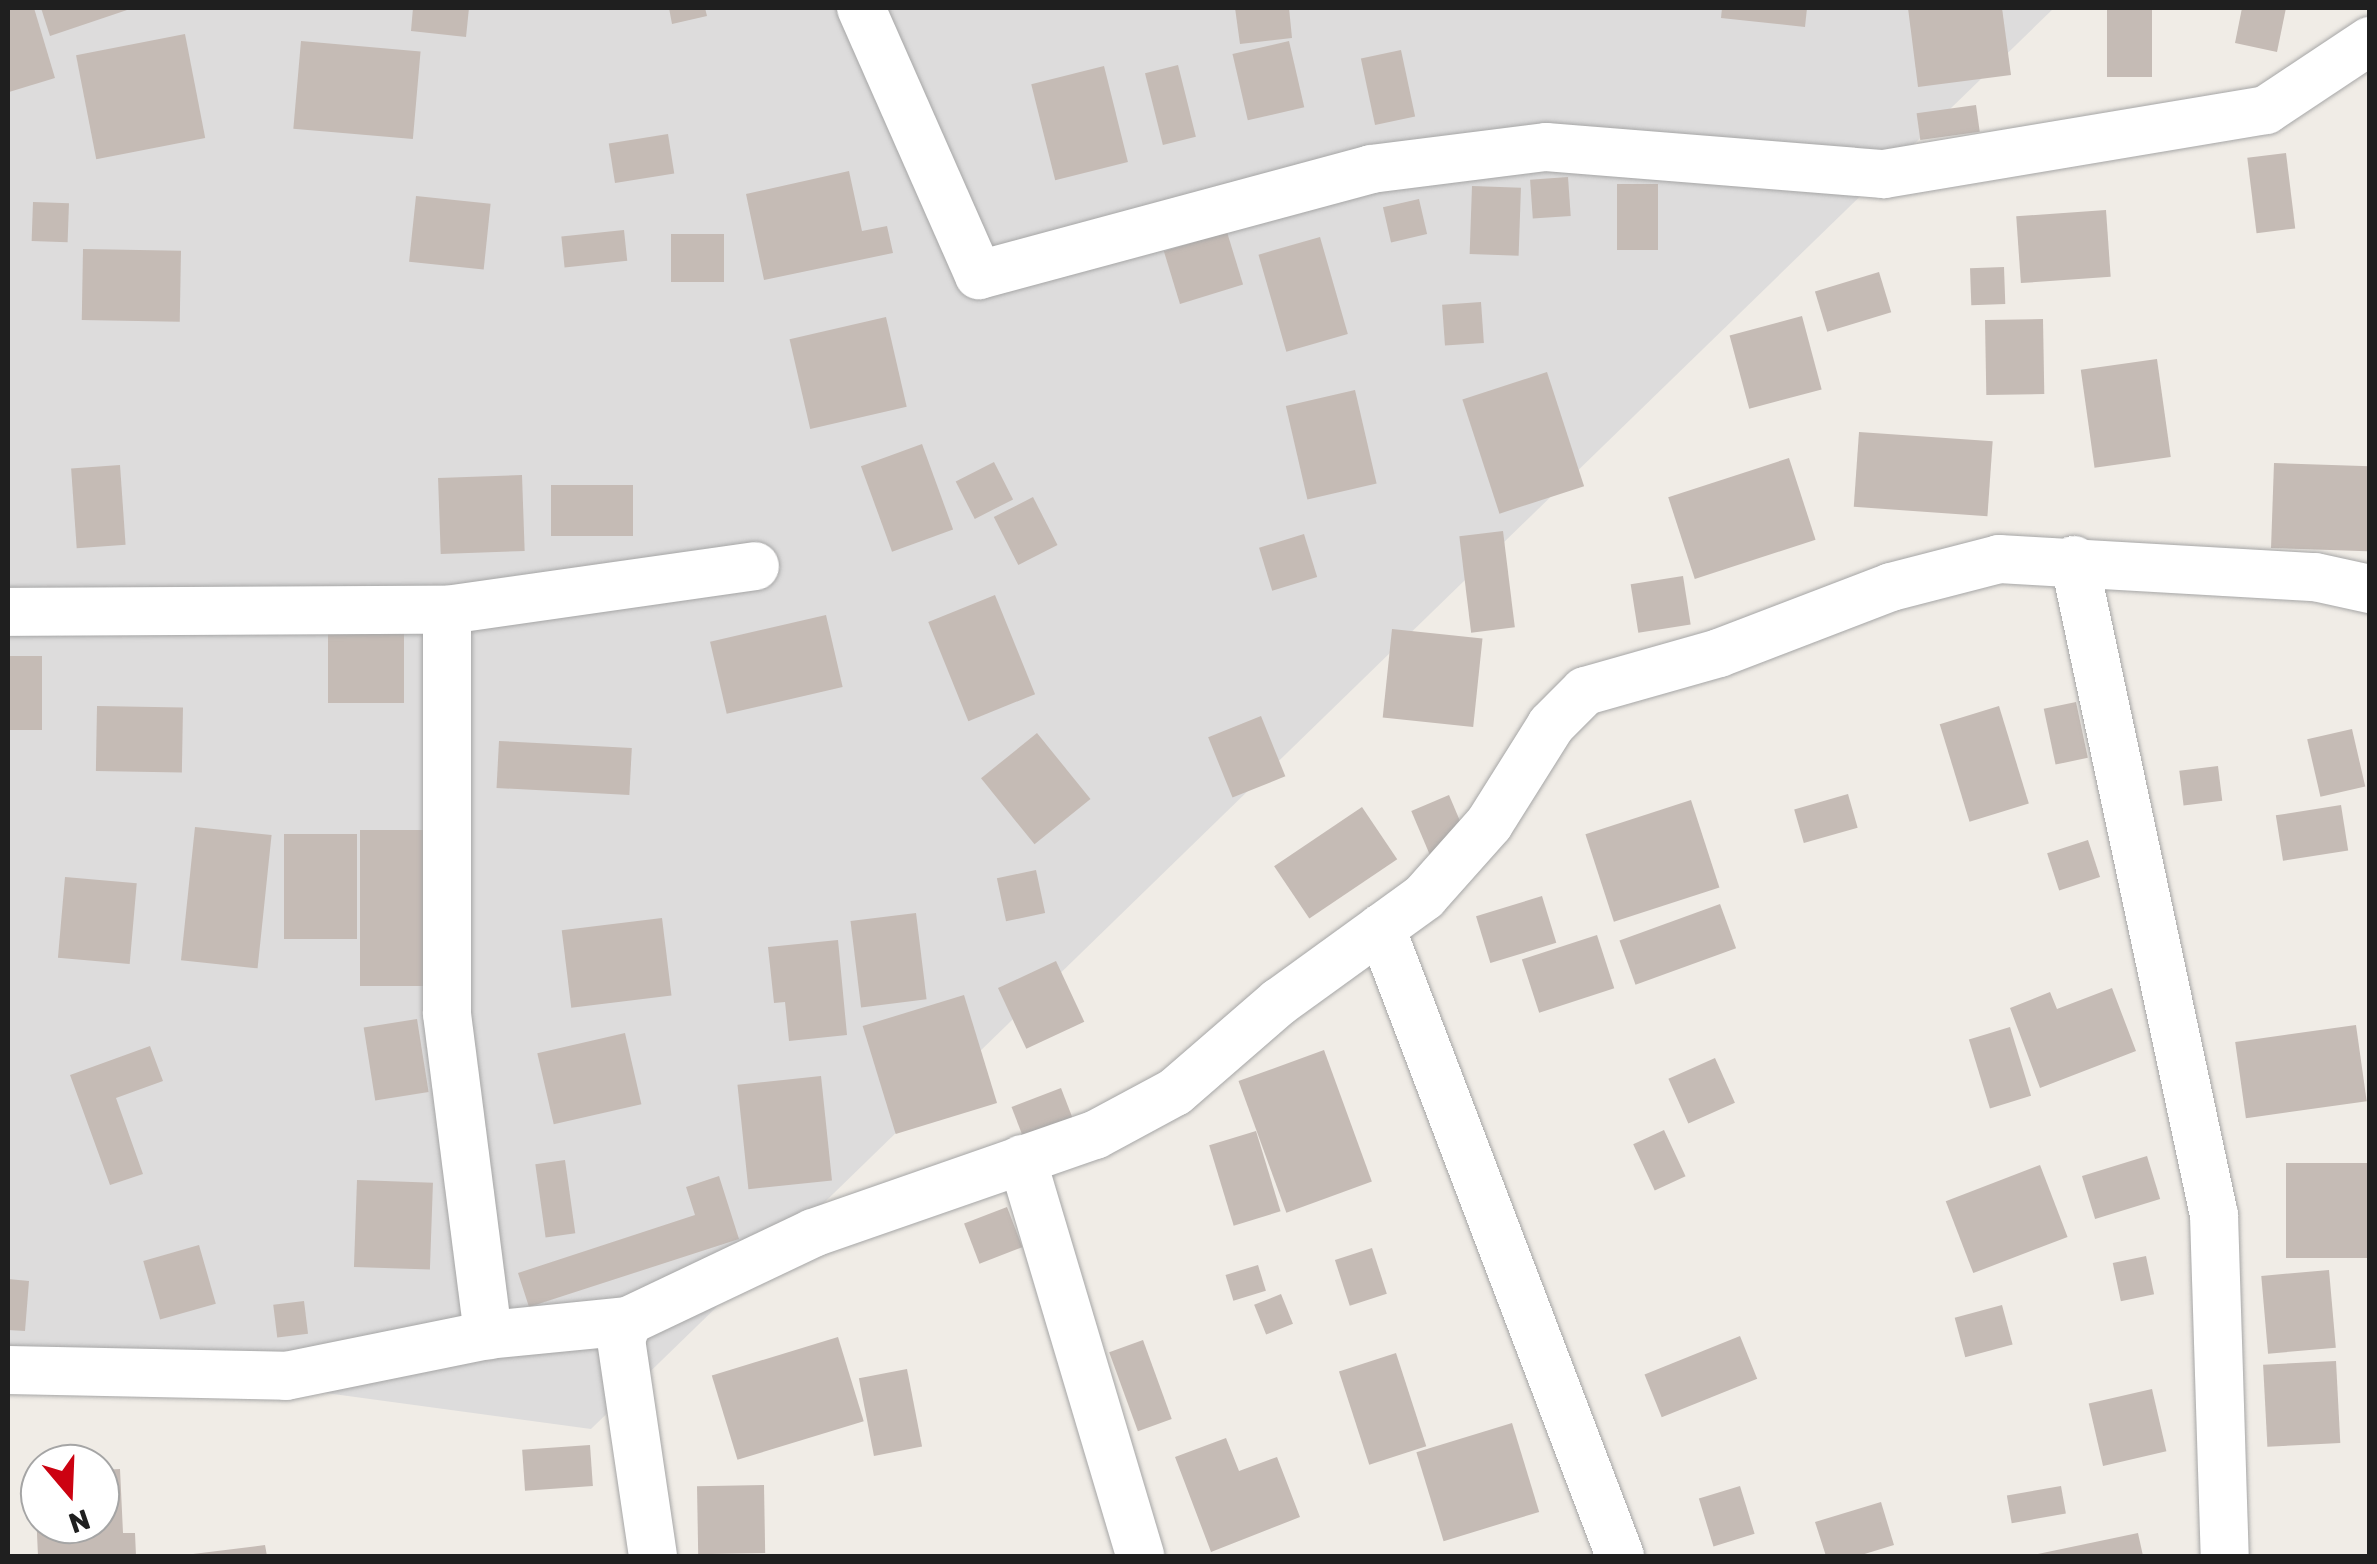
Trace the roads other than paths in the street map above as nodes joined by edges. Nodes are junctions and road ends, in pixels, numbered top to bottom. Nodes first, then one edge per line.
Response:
1 (861, 8) edge
2 (2370, 41) edge
3 (2074, 560) junction
4 (754, 566) dead end
5 (2370, 589) edge
6 (447, 610) junction
7 (8, 612) edge
8 (1382, 928) junction
9 (1022, 1159) junction
10 (628, 1320) junction
11 (488, 1335) junction
12 (8, 1370) edge
13 (653, 1556) edge
14 (1140, 1556) edge
15 (1620, 1556) edge
16 (2226, 1556) edge

1 - 2 street
3 - 5 street
3 - 8 street
3 - 16 street
4 - 6 street
6 - 7 street
6 - 11 street
8 - 9 street
8 - 15 street
9 - 10 street
9 - 14 street
10 - 11 street
10 - 13 street
11 - 12 street

